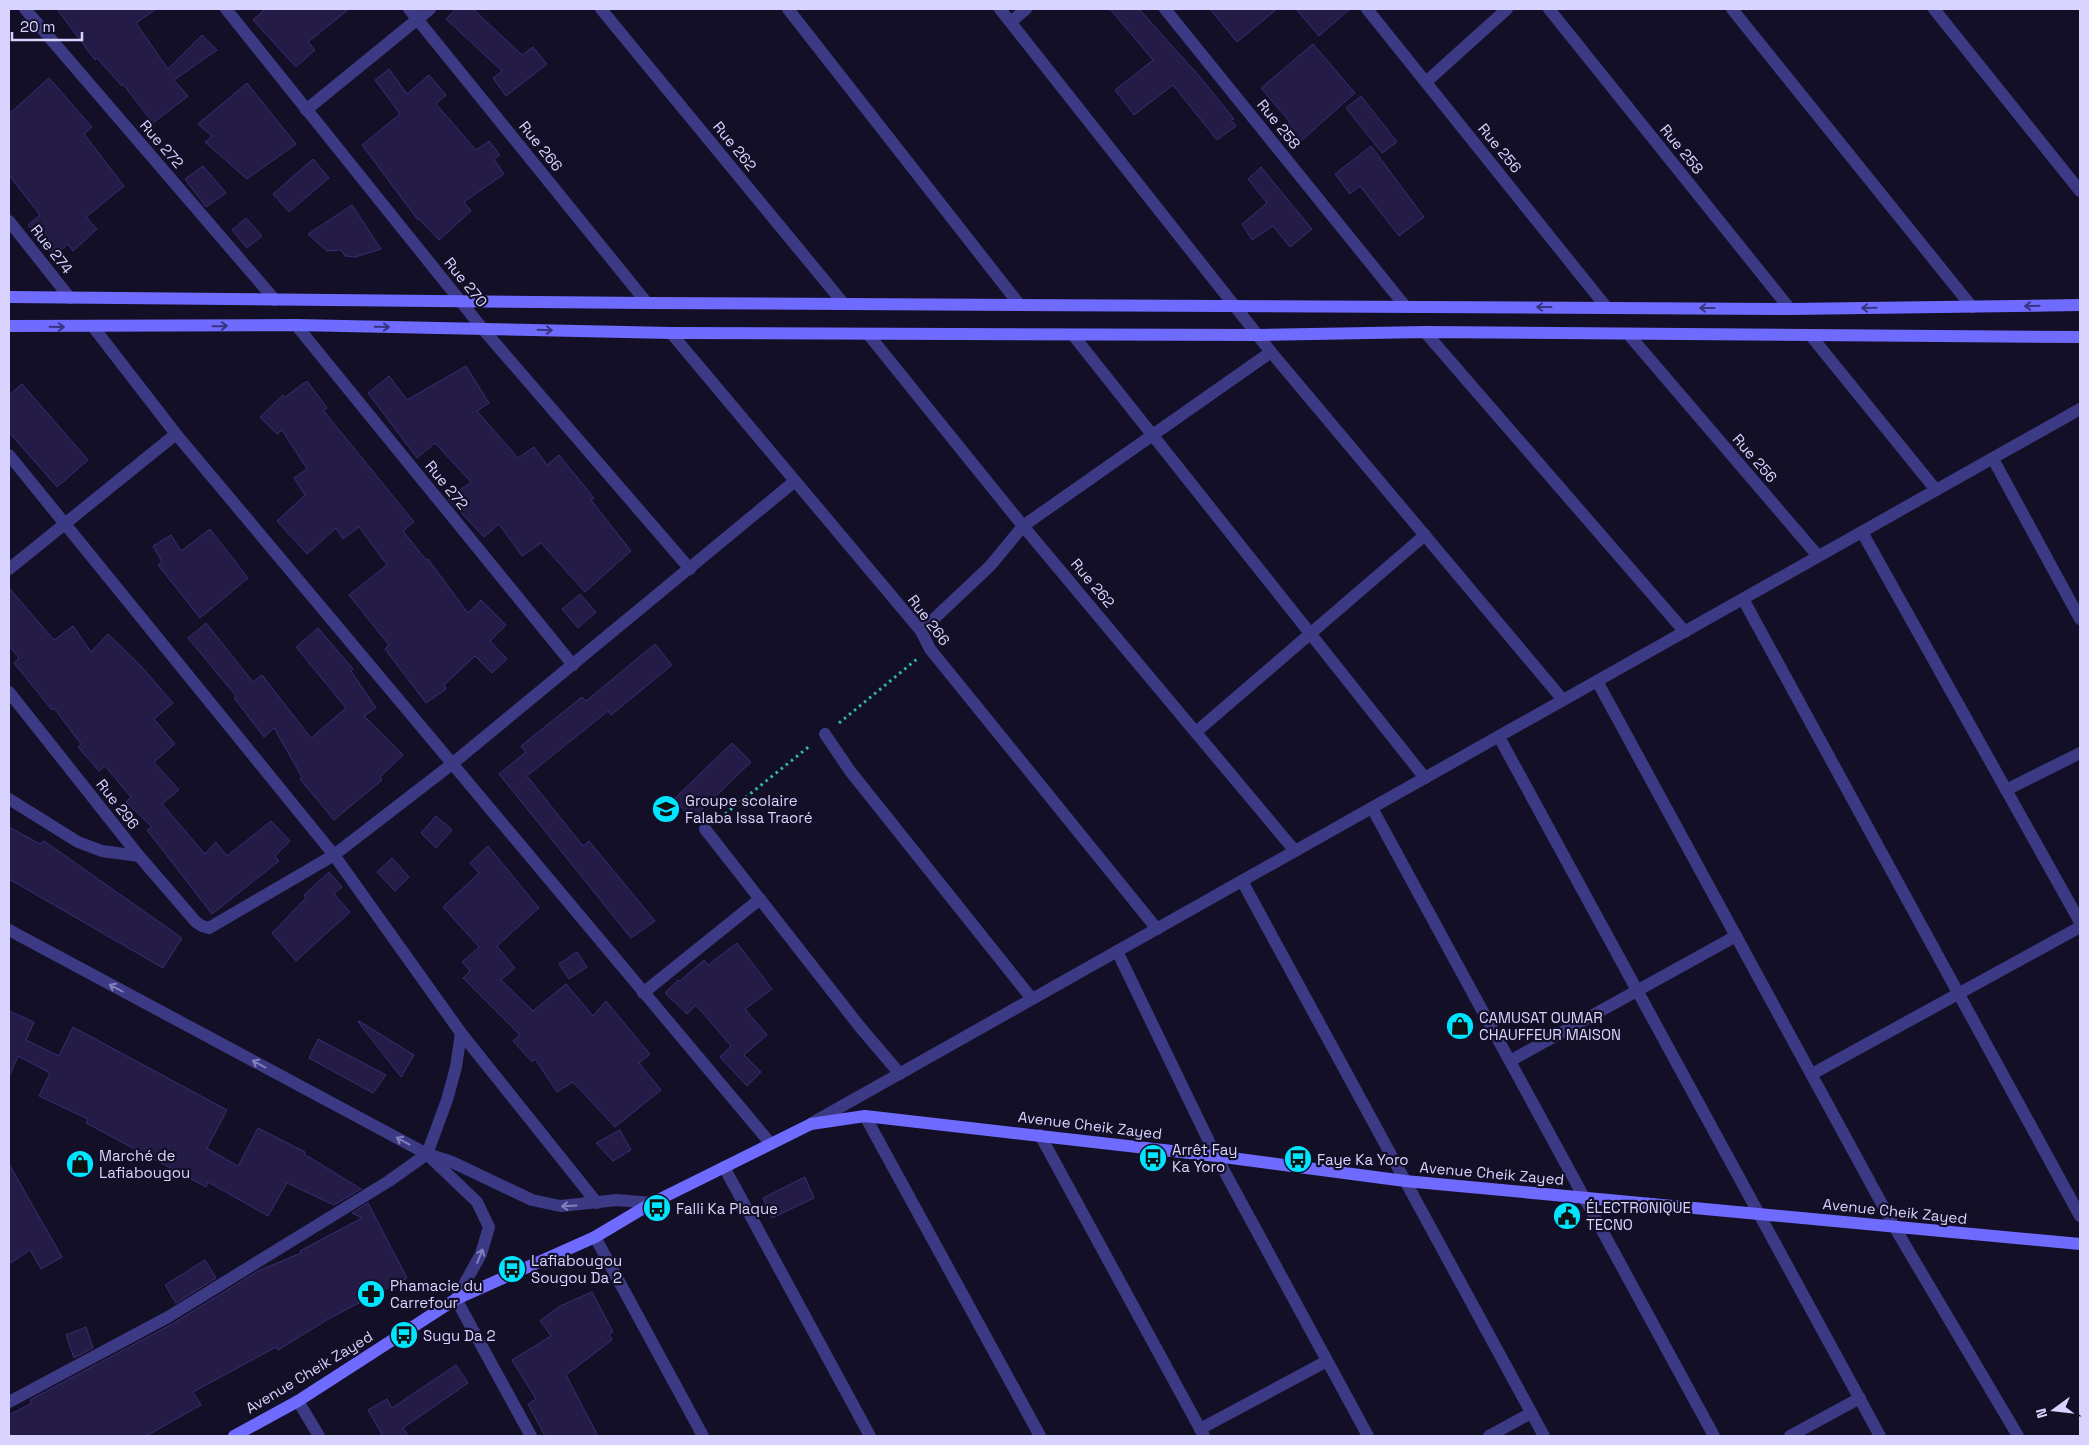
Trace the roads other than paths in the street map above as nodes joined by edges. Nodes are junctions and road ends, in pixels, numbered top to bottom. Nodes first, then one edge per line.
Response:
1 (25, 9) edge
2 (226, 9) edge
3 (430, 9) edge
4 (601, 9) edge
5 (788, 9) edge
6 (1000, 9) edge
7 (1026, 9) edge
8 (1165, 9) edge
9 (1367, 9) edge
10 (1507, 9) edge
11 (1549, 9) edge
12 (1732, 9) edge
13 (1934, 9) edge
14 (413, 14) edge
15 (1011, 22) junction
16 (1426, 82) junction
17 (306, 110) junction
18 (2080, 191) edge
19 (9, 221) edge
20 (9, 297) edge
21 (70, 298) junction
22 (275, 300) junction
23 (461, 302) junction
24 (647, 303) junction
25 (844, 304) junction
26 (1019, 304) junction
27 (2080, 305) edge
28 (1235, 306) junction
29 (1405, 306) junction
30 (1972, 307) junction
31 (1607, 308) junction
32 (1790, 309) junction
33 (296, 325) junction
34 (9, 326) edge
35 (94, 328) junction
36 (482, 328) junction
37 (1425, 332) junction
38 (671, 333) junction
39 (868, 334) junction
40 (1073, 335) junction
41 (1259, 335) junction
42 (1629, 335) junction
43 (1811, 336) junction
44 (2080, 337) edge
45 (1271, 352) junction
46 (2080, 409) edge
47 (176, 434) junction
48 (1151, 436) junction
49 (9, 455) edge
50 (1993, 458) junction
51 (795, 481) junction
52 (1936, 490) junction
53 (64, 524) junction
54 (1024, 526) junction
55 (1862, 532) junction
56 (1425, 535) junction
57 (1818, 556) junction
58 (9, 569) edge
59 (690, 569) junction
60 (1744, 599) junction
61 (2080, 618) edge
62 (921, 632) junction
63 (1685, 632) junction
64 (1311, 634) junction
65 (573, 665) junction
66 (1597, 681) junction
67 (9, 692) edge
68 (1563, 700) junction
69 (1196, 732) junction
70 (825, 734) dead end
71 (1499, 737) junction
72 (2080, 753) edge
73 (452, 764) junction
74 (1425, 778) junction
75 (2006, 790) junction
76 (9, 799) edge
77 (1372, 808) junction
78 (706, 829) dead end
79 (1295, 851) junction
80 (334, 855) junction
81 (139, 856) junction
82 (1242, 881) junction
83 (760, 898) junction
84 (2080, 922) edge
85 (2080, 927) edge
86 (1157, 929) junction
87 (9, 930) edge
88 (1736, 936) junction
89 (1117, 952) junction
90 (1637, 990) junction
91 (643, 993) junction
92 (1959, 993) junction
93 (1032, 999) junction
94 (461, 1032) junction
95 (1510, 1061) junction
96 (900, 1074) junction
97 (1812, 1074) junction
98 (865, 1116) junction
99 (811, 1124) junction
100 (1040, 1135) junction
101 (771, 1144) junction
102 (427, 1154) junction
103 (1216, 1156) junction
104 (724, 1167) junction
105 (1405, 1181) junction
106 (1585, 1197) junction
107 (597, 1203) junction
108 (652, 1203) junction
109 (1759, 1214) junction
110 (2080, 1216) edge
111 (1895, 1228) junction
112 (594, 1237) junction
113 (2080, 1244) edge
114 (456, 1298) junction
115 (1327, 1361) junction
116 (1860, 1398) junction
117 (298, 1401) junction
118 (9, 1402) edge
119 (1531, 1413) junction
120 (1202, 1433) edge
121 (234, 1436) edge
122 (319, 1436) edge
123 (531, 1436) edge
124 (703, 1436) edge
125 (870, 1436) edge
126 (1040, 1436) edge
127 (1368, 1436) edge
128 (1489, 1436) edge
129 (1544, 1436) edge
130 (1714, 1436) edge
131 (1790, 1436) edge
132 (1880, 1436) edge
133 (2018, 1436) edge

1 - 22 street, Rue 272
2 - 17 street, Rue 270
3 - 14 street
4 - 25 street, Rue 262
5 - 26 street
6 - 15 street
7 - 15 street
8 - 29 street, Rue 258
9 - 16 street, Rue 256
10 - 16 street
11 - 32 street, Rue 258
12 - 30 street
13 - 18 street
14 - 17 street
14 - 24 street, Rue 266
15 - 28 street
16 - 31 street, Rue 256
17 - 23 street, Rue 270
19 - 21 street, Rue 274
20 - 21 street
21 - 22 street
22 - 23 street
23 - 24 street
23 - 36 street, Rue 270
24 - 25 street
25 - 26 street
26 - 28 street
27 -> 30 street
28 - 29 street
28 - 41 street
31 -> 29 street
30 -> 32 street
32 -> 31 street
35 -> 33 street
33 -> 36 street
33 - 65 street, Rue 272
34 -> 35 street
35 - 47 street
36 -> 38 street
36 - 59 street, Rue 270
37 - 41 street
37 - 42 street
37 - 63 street
38 - 39 street
38 - 51 street, Rue 266
39 - 40 street
39 - 54 street, Rue 262
40 - 41 street
40 - 48 street
41 - 45 street
42 - 43 street
42 - 57 street, Rue 256
43 - 44 street
43 - 52 street
45 - 48 street
45 - 56 street
46 - 50 street
47 - 53 street
47 - 73 street
48 - 54 street
48 - 64 street
49 - 53 street
50 - 52 street
50 - 61 street
51 - 59 street
51 - 62 street, Rue 266
52 - 55 street
53 - 58 street
53 - 80 street
54 - 62 street
54 - 69 street, Rue 262
55 - 57 street
55 - 75 street
56 - 64 street
56 - 68 street
57 - 60 street
59 - 65 street
60 - 63 street
60 - 92 street
62 - 86 street, Rue 266
63 - 66 street
64 - 69 street
64 - 74 street
65 - 73 street
66 - 68 street
66 - 88 street
67 - 81 street, Rue 296
68 - 71 street
69 - 79 street, Rue 262
70 - 93 street
71 - 74 street
71 - 90 street
72 - 75 street
73 - 80 street
73 - 91 street
74 - 77 street
75 - 84 street
76 - 81 street
77 - 79 street
77 - 95 street
78 - 83 street
79 - 82 street
80 - 81 street, Rue 296
80 - 94 street
82 - 86 street
82 - 105 street
83 - 91 street
83 - 96 street
85 - 92 street
86 - 89 street
102 -> 87 street
88 - 90 street
88 - 97 street
89 - 93 street
89 - 103 street
90 - 95 street
90 - 109 street
91 - 101 street
92 - 97 street
92 - 110 street
93 - 96 street
94 - 102 street
94 - 107 street
95 - 106 street
96 - 99 street
97 - 111 street
98 - 99 street, Avenue Cheik Zayed
98 - 100 street, Avenue Cheik Zayed
98 - 126 street
99 - 101 street, Avenue Cheik Zayed
100 - 103 street, Avenue Cheik Zayed
100 - 120 street
101 - 104 street, Avenue Cheik Zayed
107 -> 102 street
114 -> 102 street
102 - 118 street
103 - 105 street, Avenue Cheik Zayed
103 - 115 street
104 - 108 street, Avenue Cheik Zayed
104 - 125 street
105 - 106 street, Avenue Cheik Zayed
105 - 119 street
106 - 109 street, Avenue Cheik Zayed
106 - 130 street
107 - 108 street
108 - 112 street, Avenue Cheik Zayed
109 - 111 street, Avenue Cheik Zayed
109 - 116 street
111 - 113 street, Avenue Cheik Zayed
111 - 133 street
112 - 114 street, Avenue Cheik Zayed
112 - 124 street
114 - 117 street, Avenue Cheik Zayed
114 - 123 street
115 - 120 street
115 - 127 street
116 - 131 street
116 - 132 street
117 - 121 street, Avenue Cheik Zayed
117 - 122 street
119 - 128 street
119 - 129 street

